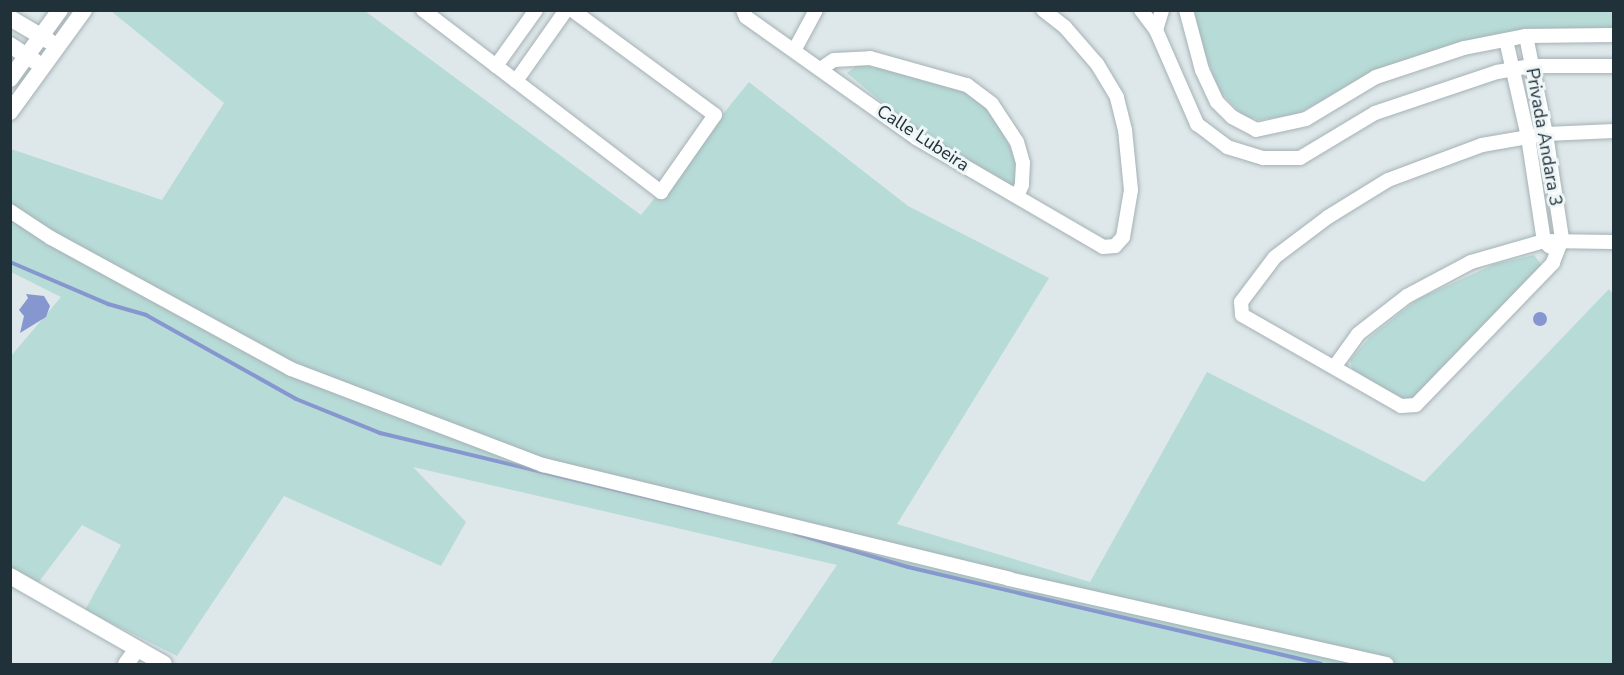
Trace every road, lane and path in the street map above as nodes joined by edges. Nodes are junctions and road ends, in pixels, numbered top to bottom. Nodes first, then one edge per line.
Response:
1 (60, 10) edge
2 (84, 10) edge
3 (423, 10) edge
4 (536, 10) edge
5 (566, 10) edge
6 (572, 10) edge
7 (743, 10) edge
8 (816, 10) edge
9 (1043, 10) edge
10 (1141, 10) edge
11 (1162, 10) edge
12 (1186, 10) edge
13 (10, 18) edge
14 (1156, 30) junction
15 (1614, 35) edge
16 (42, 36) junction
17 (1526, 36) junction
18 (1506, 39) junction
19 (10, 45) edge
20 (57, 46) junction
21 (795, 49) junction
22 (28, 56) junction
23 (43, 66) junction
24 (496, 66) junction
25 (1532, 66) junction
26 (1614, 66) edge
27 (822, 68) junction
28 (1512, 69) junction
29 (10, 79) edge
30 (516, 81) junction
31 (10, 112) edge
32 (1614, 130) edge
33 (1546, 134) junction
34 (1528, 136) junction
35 (1017, 196) junction
36 (10, 211) edge
37 (1562, 239) junction
38 (1544, 241) junction
39 (1614, 242) edge
40 (1557, 254) junction
41 (1335, 366) junction
42 (10, 576) edge
43 (136, 650) junction
44 (155, 662) edge
45 (126, 664) edge
46 (1387, 664) edge

1 - 16 main road
2 - 20 main road
3 - 24 street
4 - 24 street
5 - 30 street
6 - 30 street
7 - 21 street, Calle Lubeira
8 - 21 street
9 - 35 street, Calle Lubeira
10 - 14 street
11 - 14 street
12 - 18 street
13 - 16 main road
14 - 28 street
15 - 17 street
16 - 20 main road
16 - 22 main road
17 - 18 street
17 - 25 street, Privada Andara 3
18 - 28 street, Privada Andara 3
19 - 22 main road
20 - 23 main road
21 - 27 street, Calle Lubeira
22 - 23 main road
22 - 29 main road
23 - 31 main road
24 - 30 street
25 - 26 street
25 - 28 street
25 - 33 street, Privada Andara 3
27 - 35 street, Calle Lubeira
27 - 35 street
28 - 34 street, Privada Andara 3
32 - 33 street
33 - 34 street
33 - 37 street, Privada Andara 3
34 - 38 street, Privada Andara 3
34 - 41 street
36 - 46 street
37 - 38 street
37 - 39 street
37 - 40 street
38 - 40 street
38 - 41 street
40 - 41 street
42 - 43 main road
43 - 44 main road
43 - 45 main road

